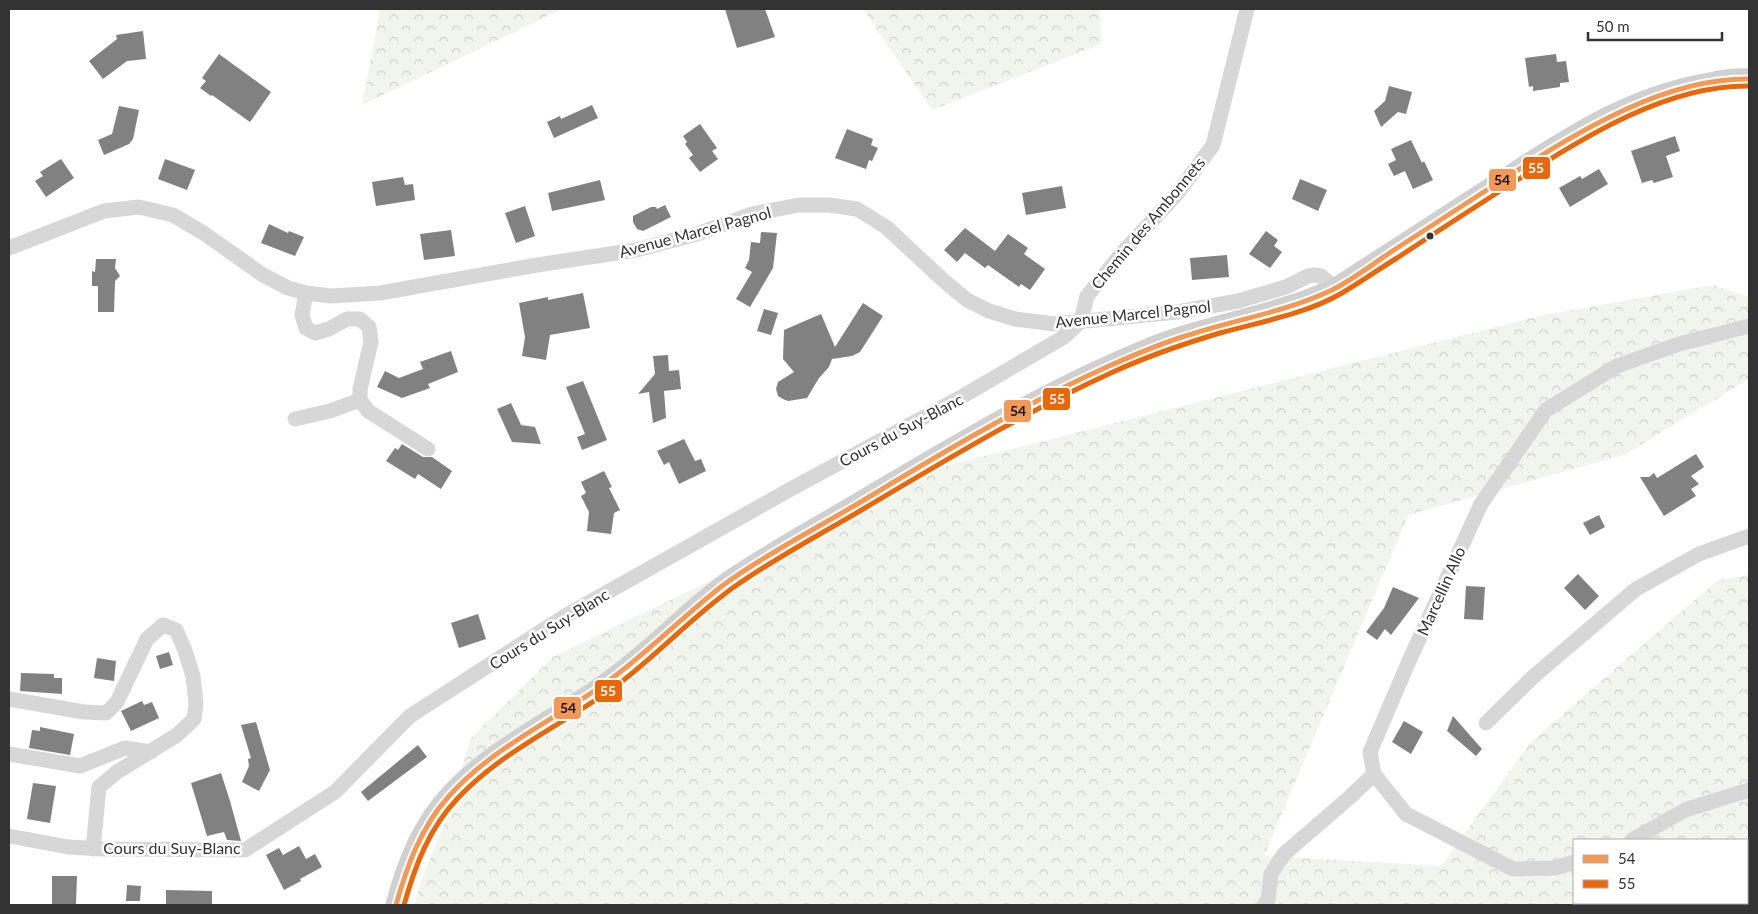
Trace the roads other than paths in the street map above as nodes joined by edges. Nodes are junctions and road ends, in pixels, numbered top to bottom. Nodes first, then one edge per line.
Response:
1 (1248, 9) edge
2 (1749, 79) edge
3 (9, 248) edge
4 (1336, 288) junction
5 (306, 293) junction
6 (1081, 322) junction
7 (1749, 326) edge
8 (360, 400) junction
9 (295, 419) dead end
10 (428, 449) dead end
11 (1749, 536) edge
12 (9, 699) edge
13 (1486, 723) dead end
14 (151, 752) junction
15 (9, 754) edge
16 (1374, 774) junction
17 (1749, 790) edge
18 (9, 836) edge
19 (1634, 839) edge
20 (93, 848) junction
21 (1573, 862) edge
22 (396, 905) edge
23 (1264, 905) edge

1 - 6 street, Chemin des Ambonnets
2 - 4 main road
3 - 5 street, Avenue Marcel Pagnol
4 - 6 street, Avenue Marcel Pagnol
4 - 22 main road
5 - 6 street, Avenue Marcel Pagnol
5 - 8 street
6 - 20 street, Cours du Suy-Blanc
7 - 16 street, Marcellin Allo
8 - 9 street
8 - 10 street
11 - 13 street
12 - 14 street
14 - 15 street
14 - 20 street
16 - 21 street
16 - 23 street
17 - 19 street
18 - 20 street, Cours du Suy-Blanc

